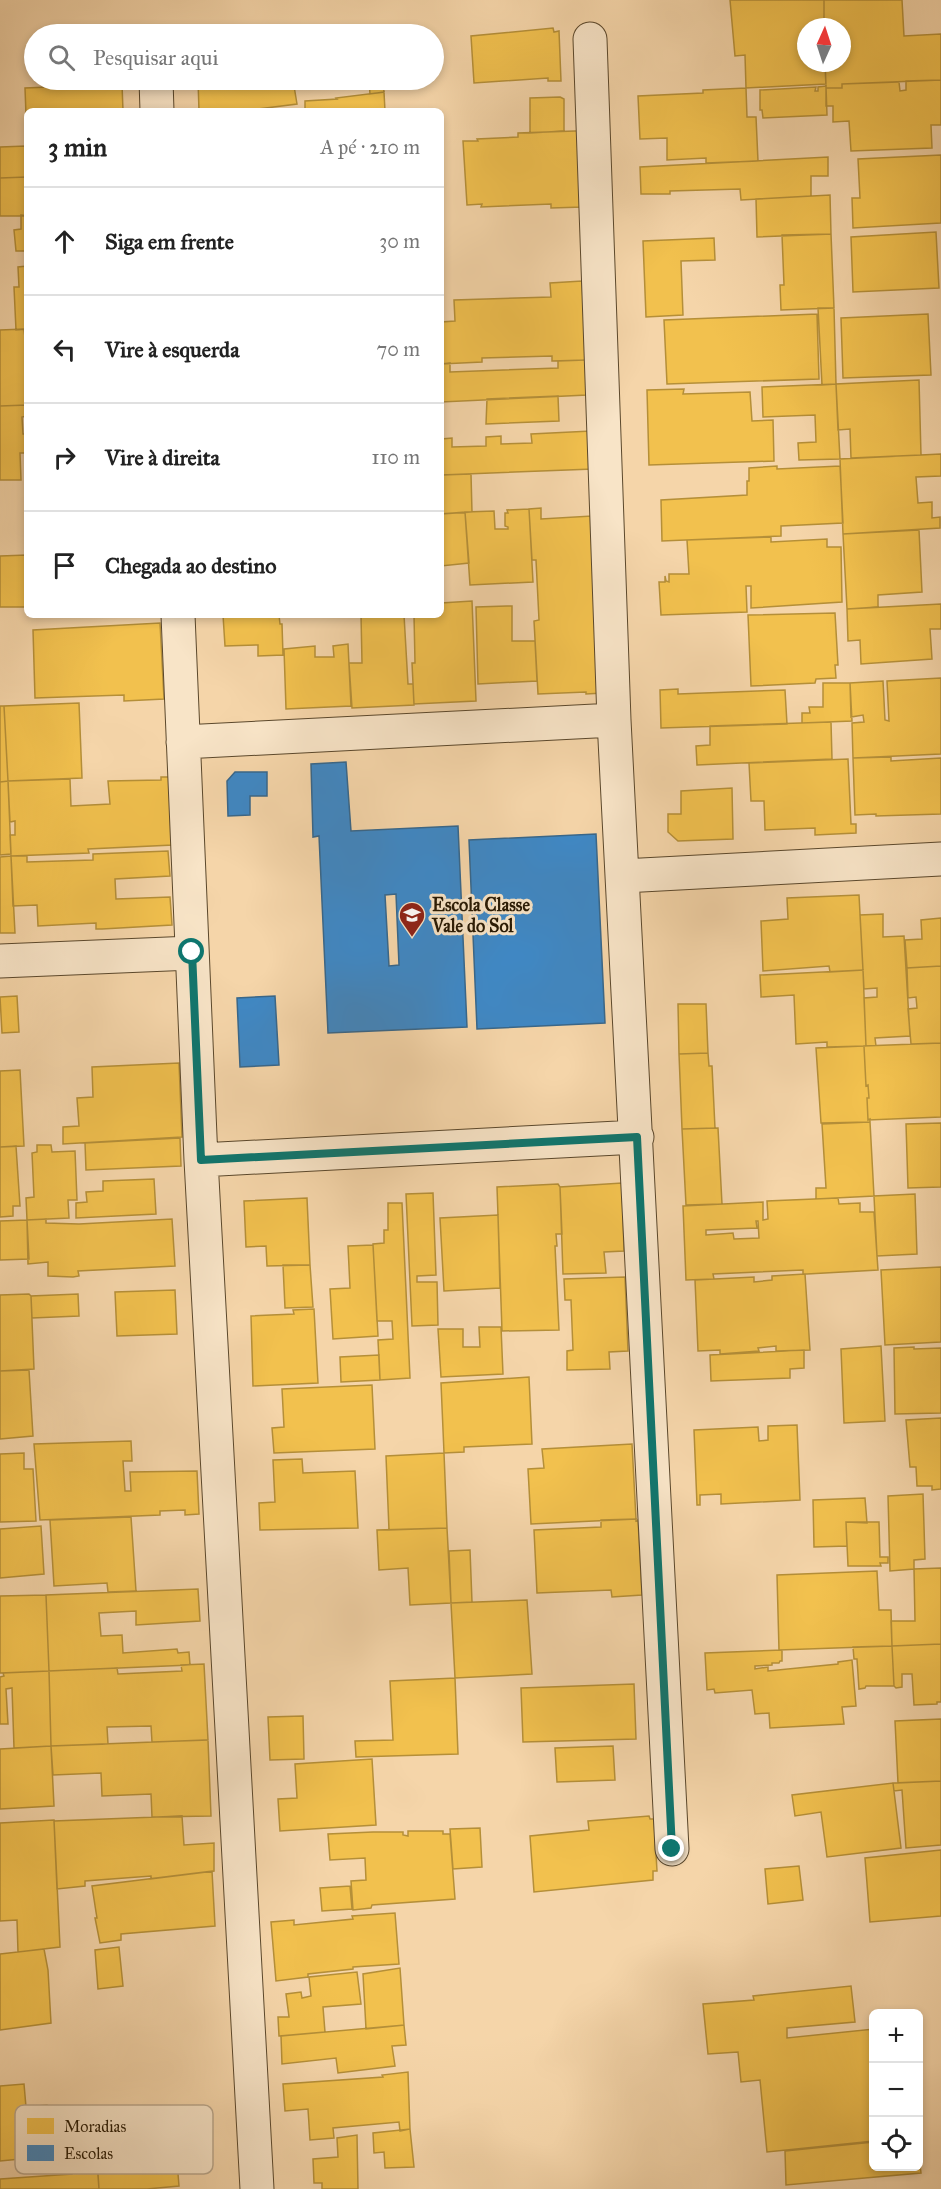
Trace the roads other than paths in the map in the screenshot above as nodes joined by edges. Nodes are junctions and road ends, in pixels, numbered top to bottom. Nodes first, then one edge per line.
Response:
1 (590, 39) dead end
2 (156, 90) edge
3 (157, 108) edge
4 (178, 618) edge
5 (615, 720) junction
6 (183, 742) junction
7 (941, 859) edge
8 (623, 876) junction
9 (192, 952) junction
10 (0, 961) edge
11 (637, 1137) junction
12 (201, 1160) junction
13 (672, 1849) dead end
14 (257, 2189) edge

1 - 5 street
2 - 3 street
4 - 6 street
5 - 6 street
5 - 8 street
6 - 9 street
7 - 8 street
8 - 11 street
9 - 10 street
9 - 12 street
11 - 12 street
11 - 13 street
12 - 14 street

